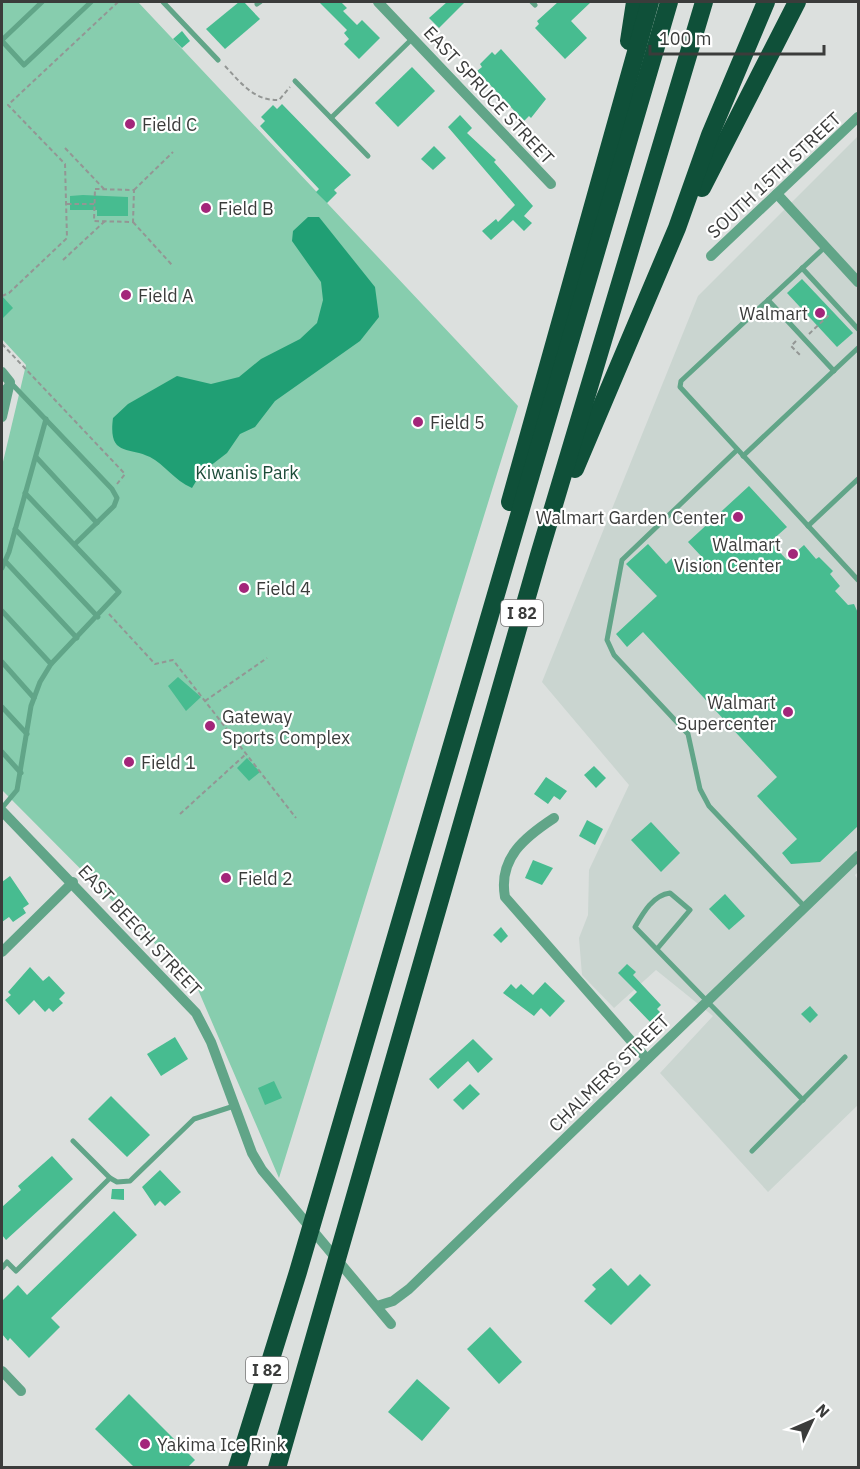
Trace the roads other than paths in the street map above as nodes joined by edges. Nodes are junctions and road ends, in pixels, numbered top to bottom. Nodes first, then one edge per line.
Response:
1 (42, 2) edge
2 (91, 2) edge
3 (163, 2) edge
4 (378, 2) edge
5 (635, 2) edge
6 (650, 2) edge
7 (669, 2) edge
8 (704, 2) edge
9 (766, 2) edge
10 (797, 2) edge
11 (413, 38) junction
12 (2, 41) edge
13 (218, 60) road end
14 (295, 81) road end
15 (621, 104) junction
16 (858, 117) edge
17 (331, 118) junction
18 (368, 156) dead end
19 (551, 184) dead end
20 (777, 194) junction
21 (677, 228) junction
22 (825, 247) junction
23 (711, 256) dead end
24 (802, 268) junction
25 (858, 282) edge
26 (768, 300) junction
27 (858, 329) edge
28 (858, 348) edge
29 (834, 371) junction
30 (2, 372) edge
31 (10, 382) junction
32 (2, 390) edge
33 (2, 417) edge
34 (46, 419) junction
35 (737, 450) junction
36 (743, 456) junction
37 (36, 457) junction
38 (858, 479) edge
39 (25, 493) junction
40 (97, 523) junction
41 (808, 526) junction
42 (15, 529) junction
43 (75, 544) junction
44 (539, 555) junction
45 (5, 561) junction
46 (2, 568) edge
47 (858, 580) edge
48 (2, 611) edge
49 (98, 617) junction
50 (77, 638) junction
51 (2, 662) edge
52 (51, 664) junction
53 (34, 698) junction
54 (2, 707) edge
55 (27, 734) junction
56 (2, 752) edge
57 (448, 757) junction
58 (21, 773) junction
59 (2, 809) edge
60 (554, 818) dead end
61 (858, 856) edge
62 (73, 882) junction
63 (805, 907) junction
64 (657, 949) junction
65 (2, 952) edge
66 (708, 1001) junction
67 (845, 1057) dead end
68 (647, 1059) junction
69 (803, 1100) junction
70 (234, 1106) junction
71 (74, 1141) dead end
72 (752, 1151) dead end
73 (111, 1178) junction
74 (2, 1268) edge
75 (377, 1306) junction
76 (391, 1324) dead end
77 (2, 1371) edge
78 (21, 1392) dead end
79 (237, 1467) edge
80 (277, 1467) edge

1 - 12 lane
2 - 12 lane
3 - 13 lane
4 - 11 street, EAST SPRUCE STREET
5 - 15 highway
6 - 15 highway
7 - 57 highway, I 82
8 - 44 highway, I 82
9 - 21 highway
10 - 21 highway
11 - 17 lane
11 - 19 street, EAST SPRUCE STREET
14 - 17 lane
15 - 57 highway
16 - 20 street, SOUTH 15TH STREET
17 - 18 lane
20 - 22 street
20 - 23 street, SOUTH 15TH STREET
21 - 44 highway
22 - 24 lane
22 - 25 street
24 - 26 lane
24 - 27 lane
26 - 29 lane
26 - 35 lane
28 - 29 lane
29 - 36 lane
30 - 31 street
31 - 32 lane
31 - 33 street
31 - 34 lane
34 - 37 lane
34 - 40 lane
35 - 36 lane
35 - 63 lane
36 - 41 lane
37 - 39 lane
37 - 40 lane
38 - 41 lane
39 - 42 lane
39 - 43 lane
40 - 43 lane
41 - 47 lane
42 - 45 lane
42 - 49 lane
43 - 49 lane
44 - 80 highway, I 82
45 - 46 lane
45 - 50 lane
48 - 52 lane
49 - 50 lane
50 - 52 lane
51 - 53 lane
52 - 53 lane
53 - 55 lane
54 - 55 lane
55 - 58 lane
56 - 58 lane
57 - 79 highway, I 82
58 - 59 lane
59 - 62 street, EAST BEECH STREET
60 - 68 street
61 - 63 street, CHALMERS STREET
62 - 65 street
62 - 70 street, EAST BEECH STREET
63 - 66 street, CHALMERS STREET
64 - 64 lane
64 - 66 lane
66 - 68 street, CHALMERS STREET
66 - 69 lane
67 - 69 lane
68 - 75 street, CHALMERS STREET
69 - 72 lane
70 - 73 lane
70 - 75 street, EAST BEECH STREET
71 - 73 lane
73 - 74 lane
75 - 76 street, EAST BEECH STREET
77 - 78 street

